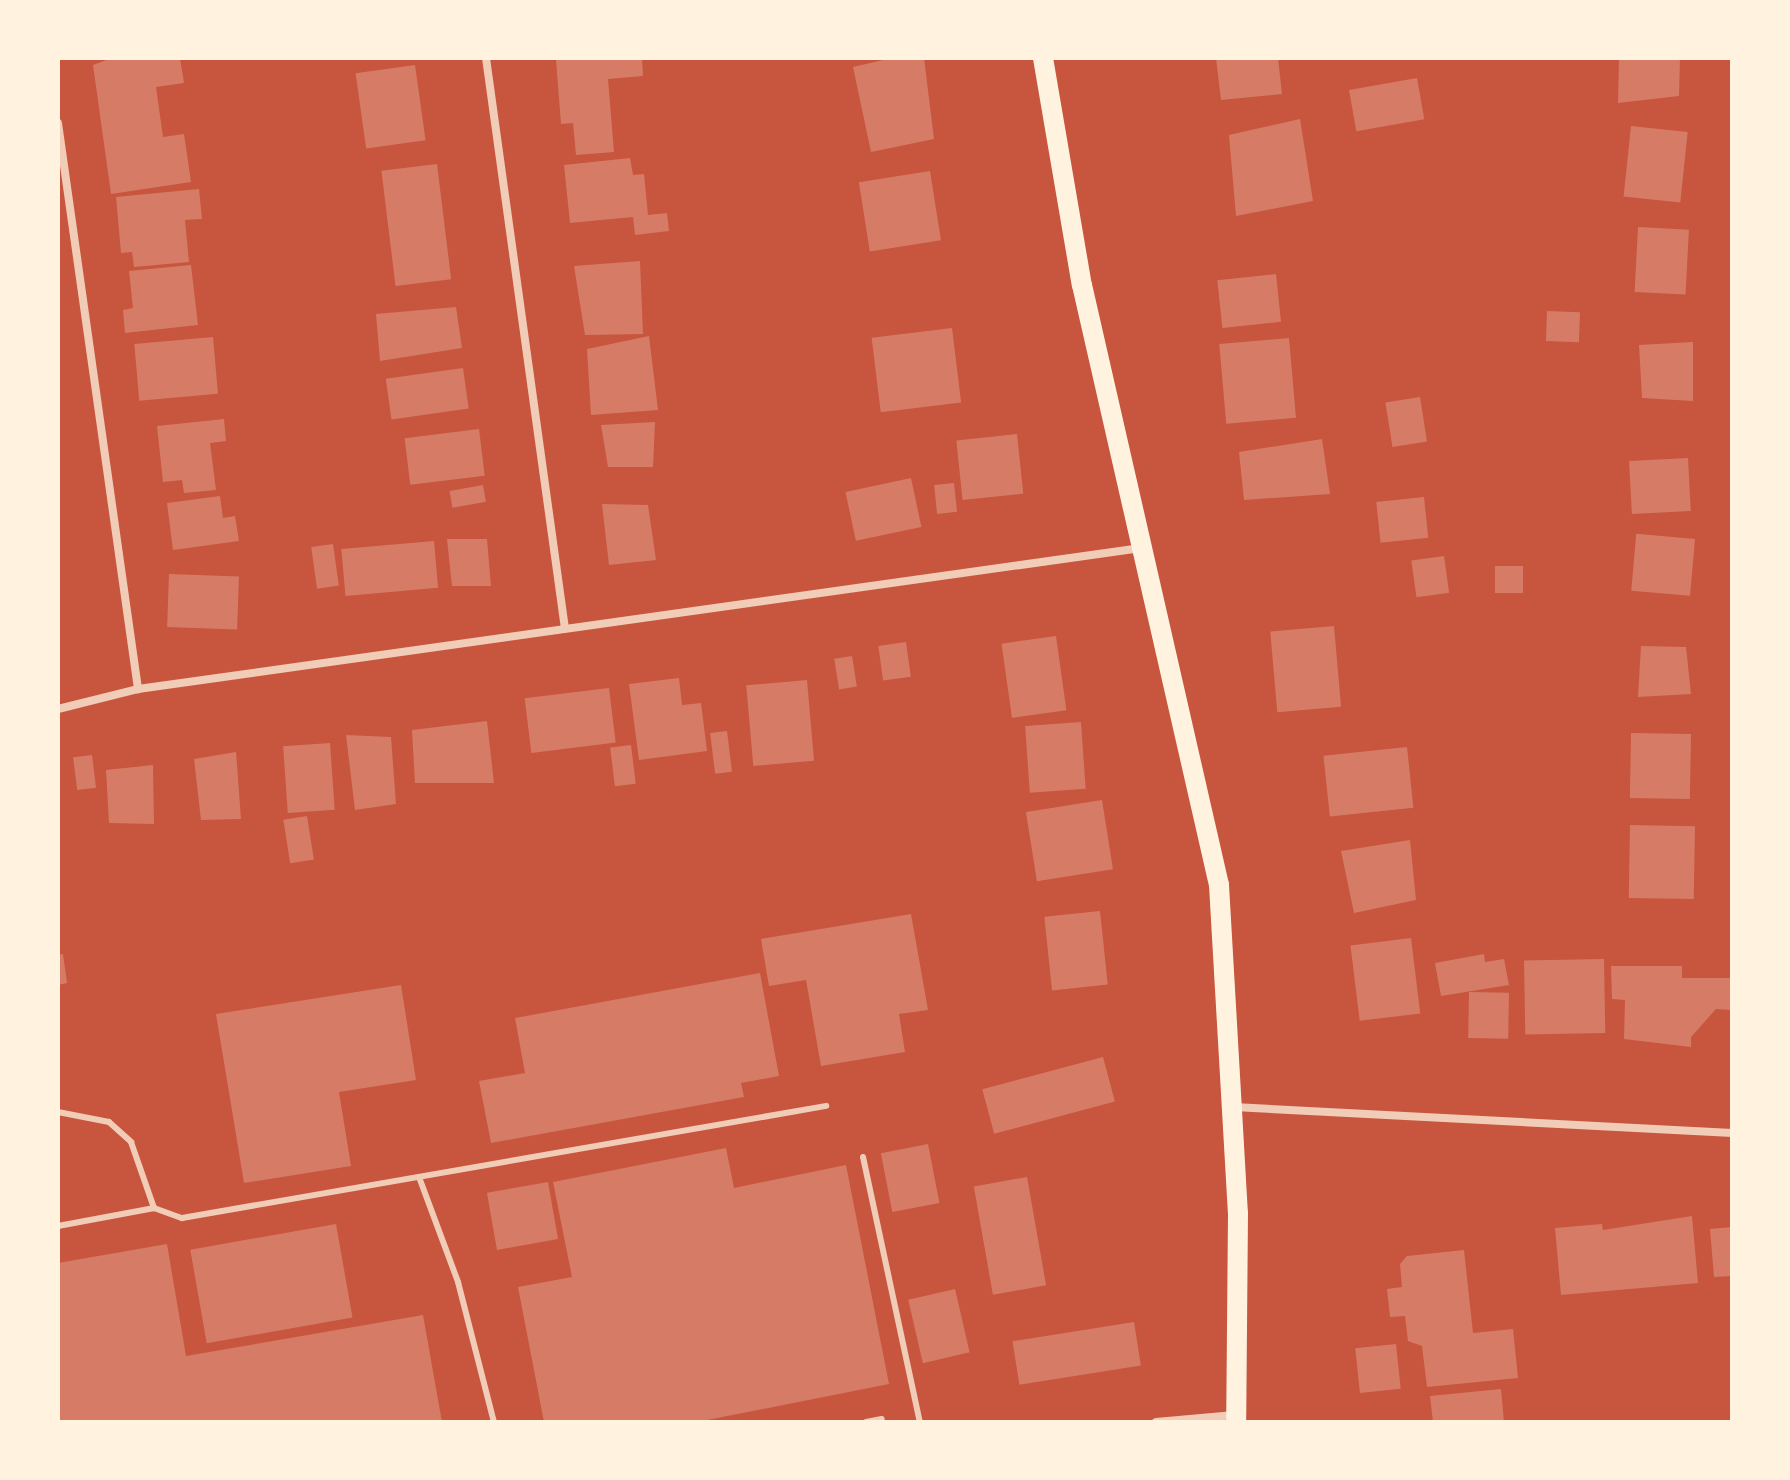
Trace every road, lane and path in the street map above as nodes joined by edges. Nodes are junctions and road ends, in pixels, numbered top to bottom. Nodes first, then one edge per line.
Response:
1 (486, 58) edge
2 (1043, 58) edge
3 (58, 123) edge
4 (1142, 547) junction
5 (565, 629) junction
6 (138, 689) junction
7 (58, 709) edge
8 (826, 1106) dead end
9 (1233, 1107) junction
10 (58, 1112) edge
11 (1732, 1133) edge
12 (863, 1157) dead end
13 (419, 1177) junction
14 (154, 1208) junction
15 (58, 1226) edge
16 (1236, 1418) edge
17 (882, 1419) dead end
18 (494, 1422) edge
19 (866, 1422) edge
20 (920, 1422) edge
21 (1156, 1422) edge

1 - 5 street
2 - 4 main road
3 - 6 street
4 - 5 street
4 - 9 main road
5 - 6 street
6 - 7 street
8 - 13 lane
9 - 11 street
9 - 16 main road
10 - 14 lane
12 - 20 lane
13 - 14 lane
13 - 18 lane
14 - 15 lane
16 - 21 street
17 - 19 lane

